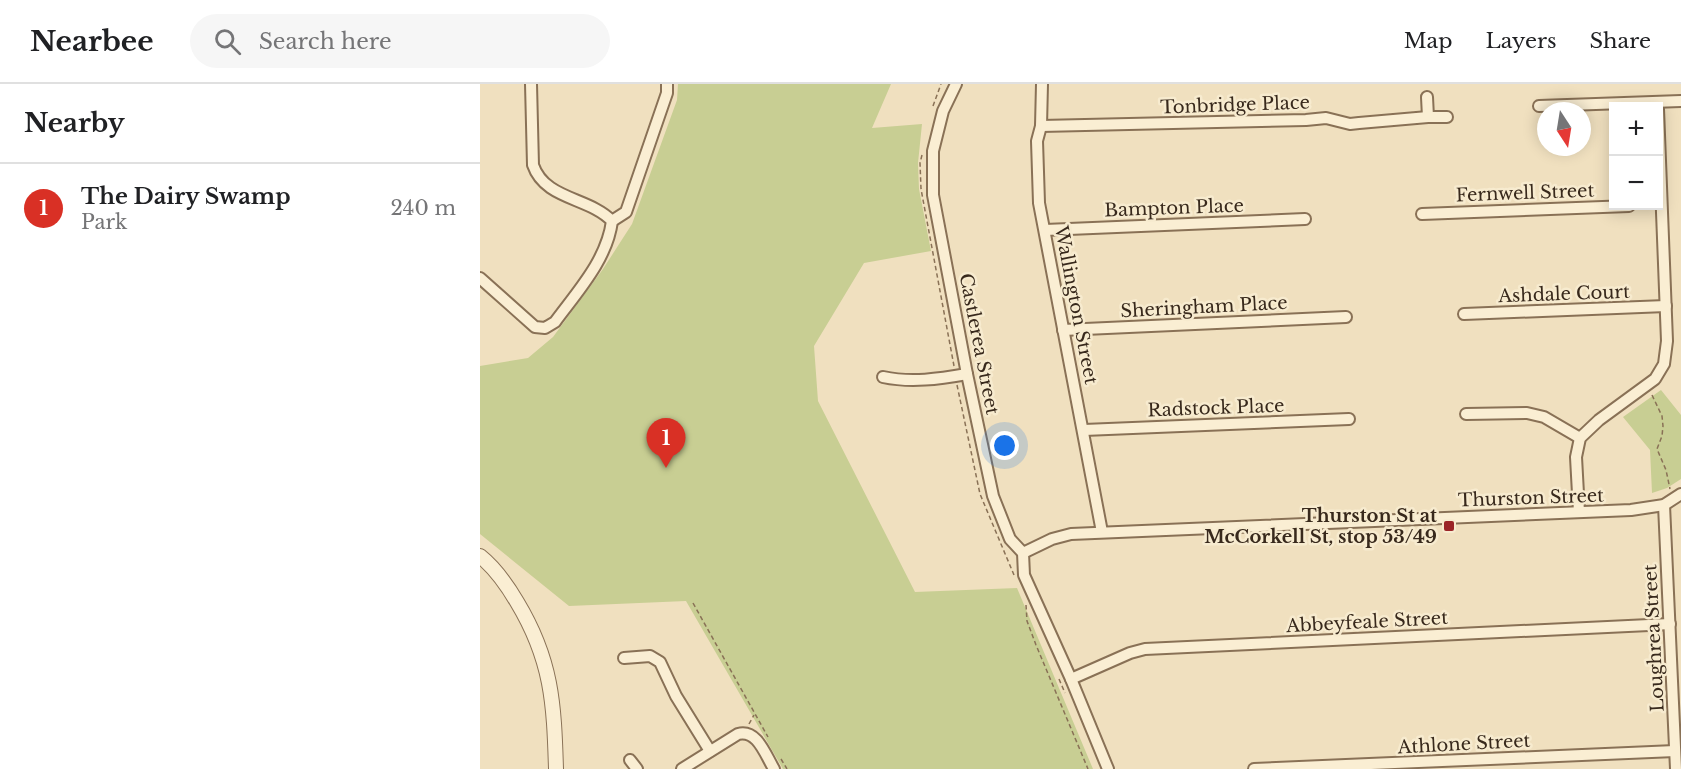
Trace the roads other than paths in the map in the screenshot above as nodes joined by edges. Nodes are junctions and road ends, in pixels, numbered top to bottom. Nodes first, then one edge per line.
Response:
1 (531, 84) edge
2 (667, 84) edge
3 (956, 84) edge
4 (1042, 84) edge
5 (1427, 97) dead end
6 (1681, 101) edge
7 (1663, 105) edge
8 (1591, 106) edge
9 (1609, 106) edge
10 (1428, 117) junction
11 (1447, 117) dead end
12 (1041, 126) junction
13 (1609, 207) edge
14 (1660, 210) edge
15 (1422, 214) dead end
16 (1305, 219) dead end
17 (612, 221) junction
18 (1045, 230) junction
19 (480, 278) edge
20 (1666, 306) junction
21 (1464, 314) dead end
22 (1346, 317) dead end
23 (1063, 330) junction
24 (967, 374) junction
25 (883, 378) dead end
26 (1466, 414) dead end
27 (1349, 419) dead end
28 (1084, 430) junction
29 (1580, 438) junction
30 (1681, 494) edge
31 (1664, 505) junction
32 (1579, 512) junction
33 (1102, 532) junction
34 (1023, 553) junction
35 (480, 556) edge
36 (1670, 624) junction
37 (624, 658) dead end
38 (1071, 679) junction
39 (710, 751) junction
40 (1675, 751) junction
41 (630, 760) dead end
42 (556, 769) edge
43 (637, 769) edge
44 (682, 769) edge
45 (774, 769) edge
46 (1108, 769) edge
47 (1254, 769) edge
48 (1676, 769) edge

1 - 17 street
2 - 17 street
3 - 24 street, Castlerea Street
4 - 12 street, Wallington Street
5 - 10 street
6 - 7 street
8 - 9 street
10 - 11 street, Tonbridge Place
10 - 12 street, Tonbridge Place
12 - 18 street, Wallington Street
13 - 15 street, Fernwell Street
14 - 20 street
16 - 18 street, Bampton Place
17 - 19 street
18 - 23 street, Wallington Street
20 - 21 street, Ashdale Court
20 - 29 street
22 - 23 street, Sheringham Place
23 - 28 street, Wallington Street
24 - 25 street
24 - 34 street, Castlerea Street
26 - 29 street
27 - 28 street, Radstock Place
28 - 33 street, Wallington Street
29 - 32 street
30 - 31 street, Thurston Street
31 - 32 street, Thurston Street
31 - 36 street, Loughrea Street
32 - 33 street, Thurston Street
33 - 34 street, Thurston Street
34 - 38 street, Castlerea Street
35 - 42 street
36 - 38 street, Abbeyfeale Street
36 - 40 street, Loughrea Street
37 - 39 street
38 - 46 street, Castlerea Street
39 - 44 street
39 - 45 street
40 - 47 street, Athlone Street
40 - 48 street, Loughrea Street
41 - 43 street

